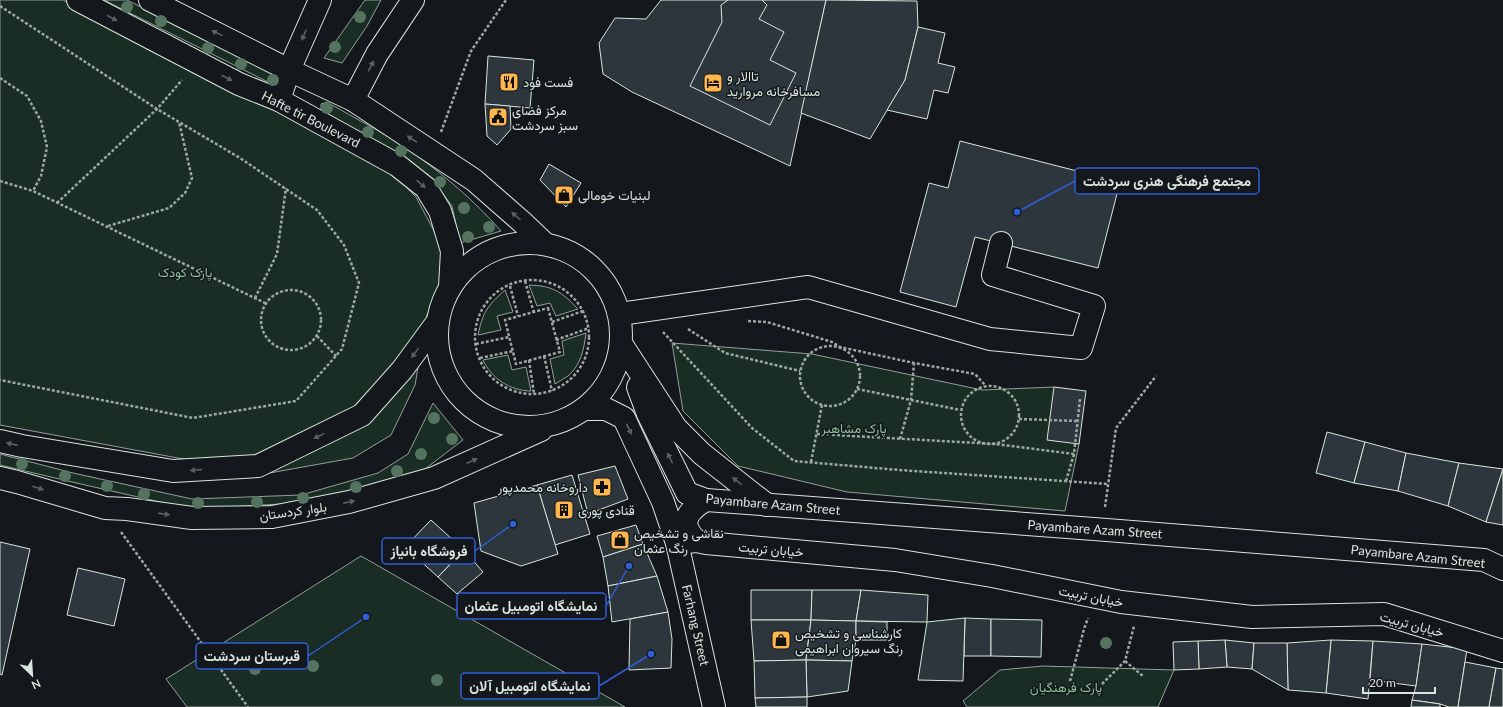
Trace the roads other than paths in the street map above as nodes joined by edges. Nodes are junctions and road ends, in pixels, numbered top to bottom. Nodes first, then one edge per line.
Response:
1 (78, 0) edge
2 (150, 0) edge
3 (320, 0) edge
4 (413, 0) edge
5 (289, 70) junction
6 (316, 83) junction
7 (279, 100) junction
8 (353, 100) junction
9 (300, 112) junction
10 (544, 243) junction
11 (1001, 243) dead end
12 (450, 287) junction
13 (620, 314) junction
14 (438, 321) junction
15 (622, 345) junction
16 (585, 409) junction
17 (551, 425) junction
18 (0, 441) edge
19 (0, 478) edge
20 (696, 497) junction
21 (663, 502) junction
22 (767, 505) junction
23 (686, 542) junction
24 (1503, 569) edge
25 (1503, 651) edge
26 (714, 707) edge

1 -> 7 main road, Hafte tir Boulevard
5 -> 2 main road
3 -> 5 main road
8 -> 4 main road
5 - 6 main road
5 - 7 main road
6 - 8 main road
6 - 9 main road
7 - 9 main road, Hafte tir Boulevard
10 -> 8 main road
9 -> 12 main road, Hafte tir Boulevard
10 - 12 main road
10 - 13 main road
11 - 13 main road
12 - 14 main road
13 - 15 main road
14 - 17 main road
14 -> 18 main road
15 - 16 main road
20 -> 15 main road
22 -> 15 main road
16 - 17 main road
16 -> 21 main road
19 -> 17 main road, بلوار کردستان
20 - 21 main road
20 - 22 main road, Payambare Azam Street
20 - 23 main road
21 - 23 main road
22 - 24 main road, Payambare Azam Street
23 - 25 main road, خیابان تربیت
23 - 26 main road, Farhang Street

